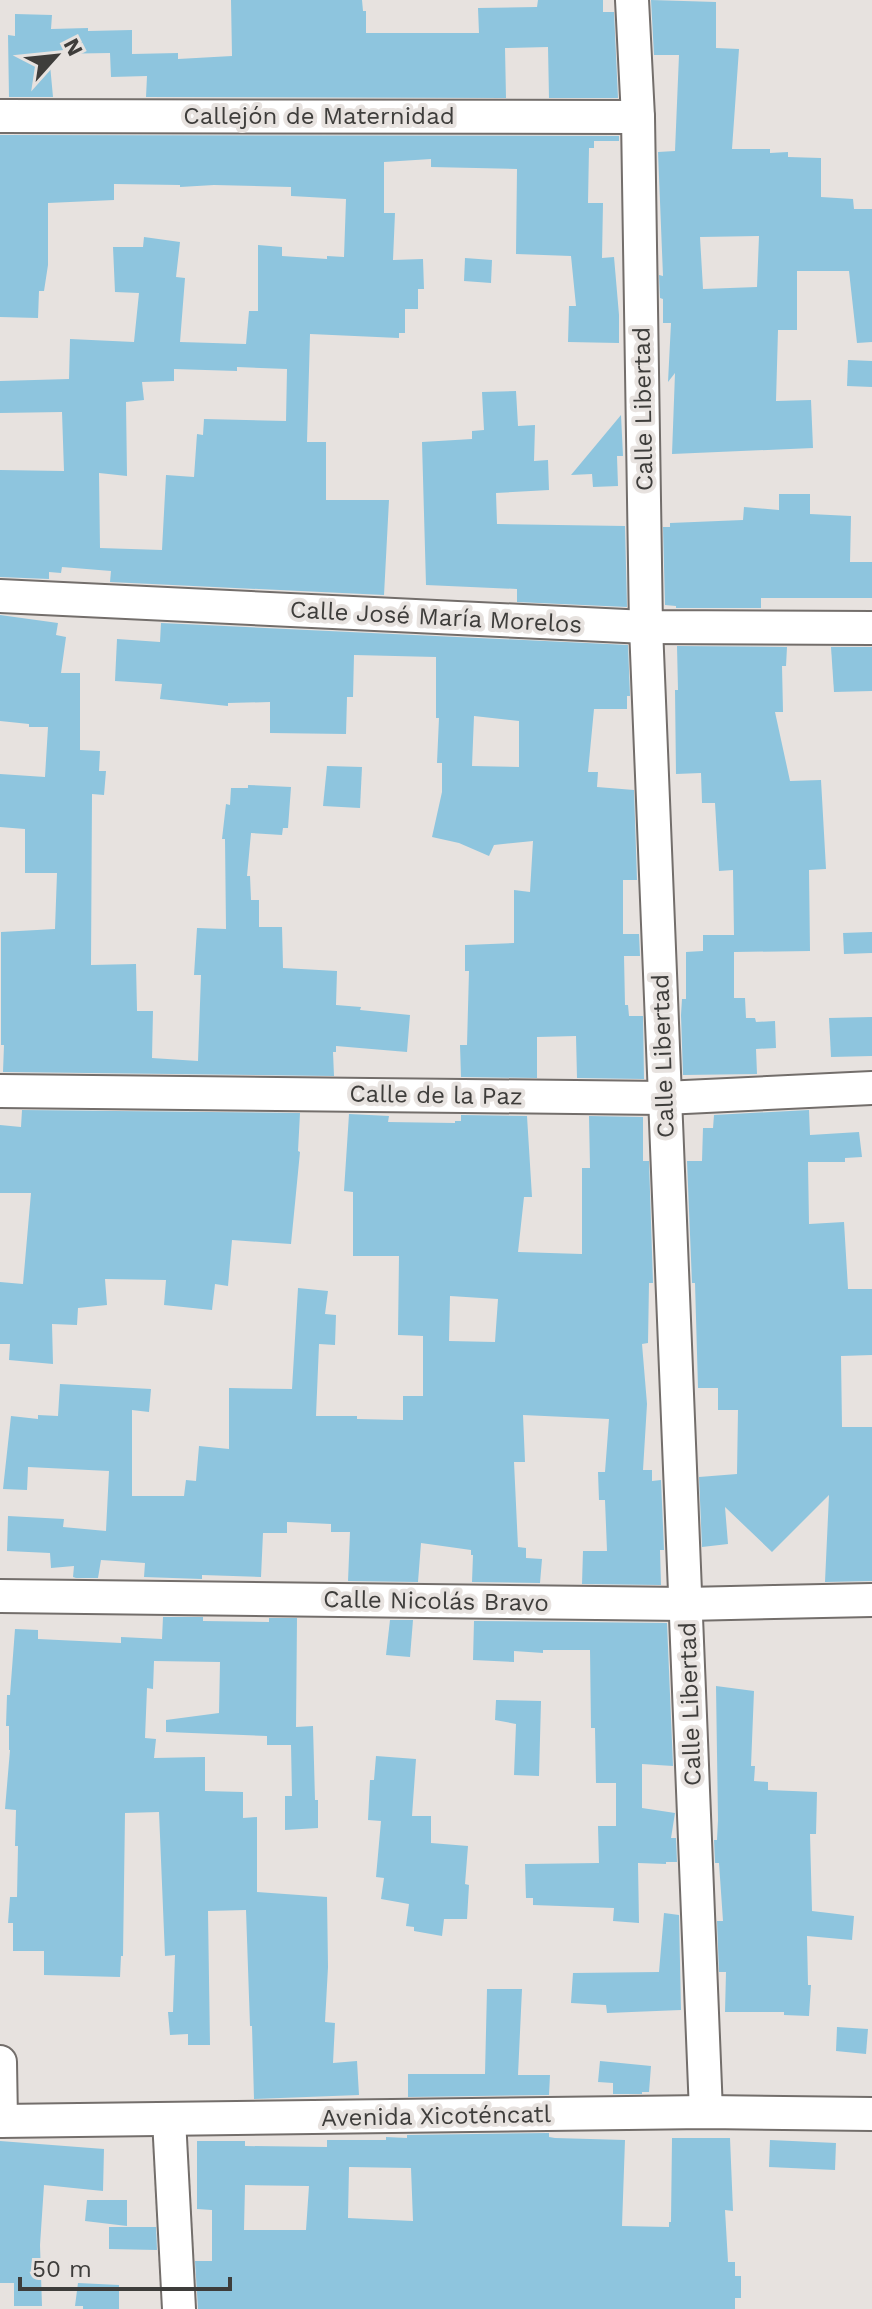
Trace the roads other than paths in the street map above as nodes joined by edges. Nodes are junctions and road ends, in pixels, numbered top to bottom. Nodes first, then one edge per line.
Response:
1 (632, 0) edge
2 (0, 116) edge
3 (638, 117) junction
4 (0, 596) edge
5 (646, 627) junction
6 (872, 628) edge
7 (872, 1088) edge
8 (0, 1091) edge
9 (664, 1098) junction
10 (0, 1596) edge
11 (872, 1600) edge
12 (686, 1604) junction
13 (0, 2062) edge
14 (706, 2112) junction
15 (872, 2114) edge
16 (169, 2119) junction
17 (0, 2121) edge
18 (179, 2309) edge

1 - 3 street, Calle Libertad
2 - 3 street, Callejón de Maternidad
3 - 5 street, Calle Libertad
4 - 5 street, Calle José María Morelos
5 - 6 street, Calle José María Morelos
5 - 9 street, Calle Libertad
7 - 9 street, Calle de la Paz
8 - 9 street, Calle de la Paz
9 - 12 street, Calle Libertad
10 - 12 street, Calle Nicolás Bravo
11 - 12 street, Calle Nicolás Bravo
12 - 14 street, Calle Libertad
13 - 17 street
14 - 15 street, Avenida Xicoténcatl
14 - 16 street, Avenida Xicoténcatl
16 - 17 street, Avenida Xicoténcatl
16 - 18 street

